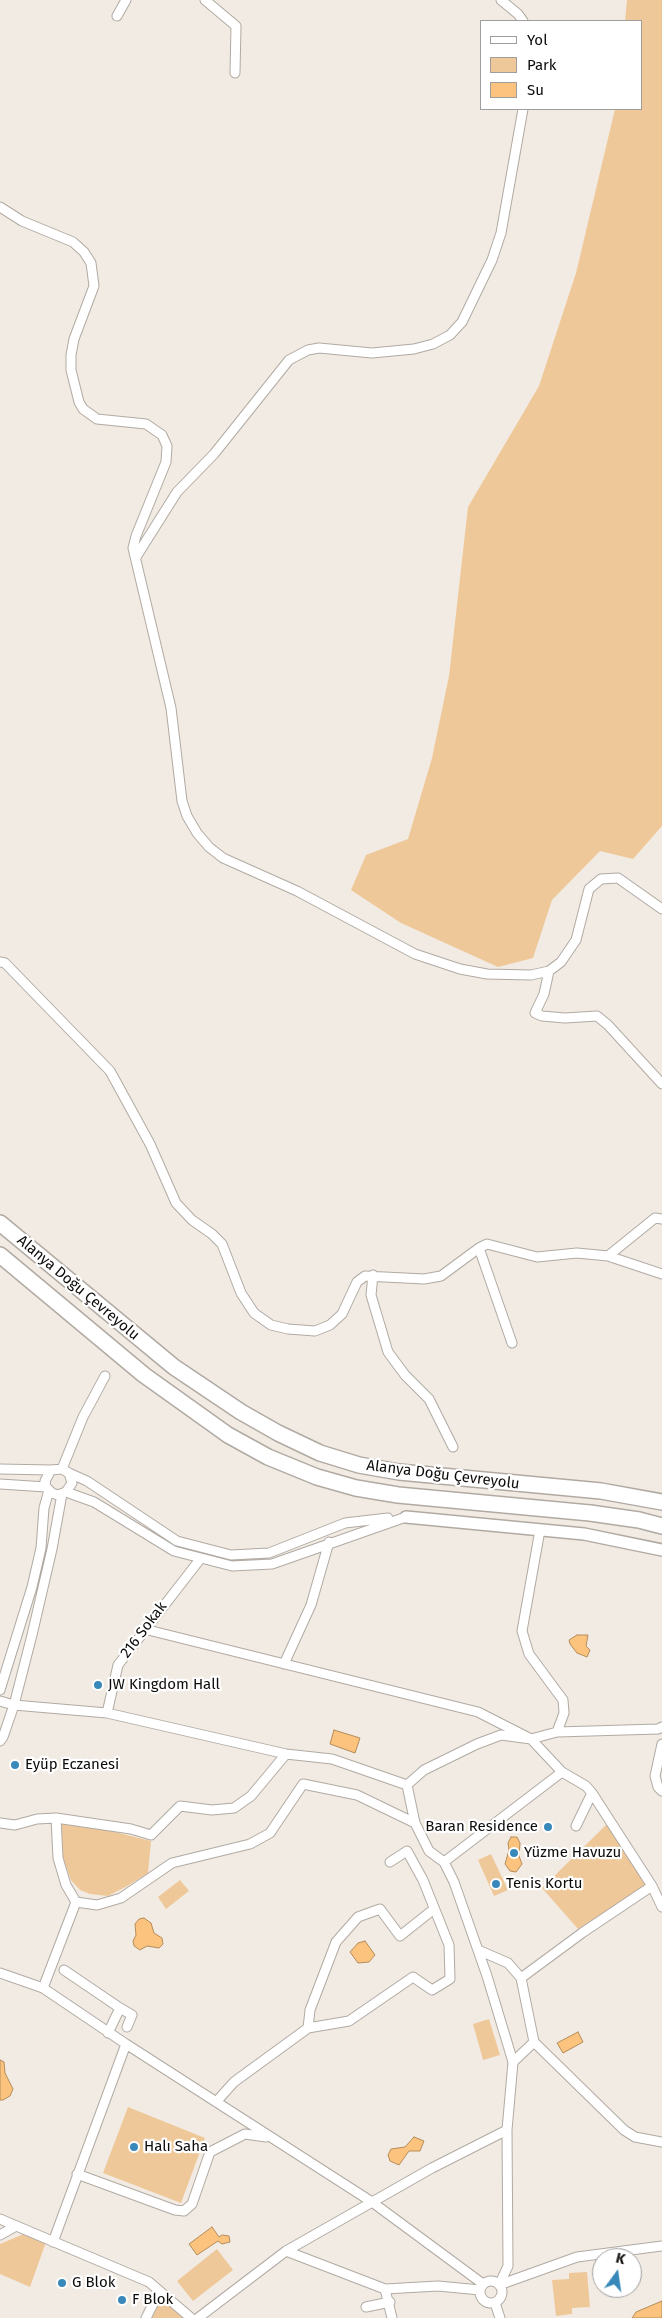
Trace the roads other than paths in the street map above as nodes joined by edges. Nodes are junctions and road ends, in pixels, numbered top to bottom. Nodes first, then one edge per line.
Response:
1 (126, 0) edge
2 (205, 0) edge
3 (501, 0) edge
4 (117, 16) dead end
5 (522, 20) edge
6 (234, 73) dead end
7 (523, 110) edge
8 (0, 207) edge
9 (136, 557) junction
10 (662, 910) edge
11 (0, 962) edge
12 (550, 971) junction
13 (662, 1084) edge
14 (662, 1219) edge
15 (0, 1223) edge
16 (479, 1248) junction
17 (0, 1255) edge
18 (608, 1256) junction
19 (662, 1274) edge
20 (373, 1275) junction
21 (512, 1343) dead end
22 (104, 1376) dead end
23 (453, 1447) dead end
24 (0, 1469) edge
25 (51, 1470) junction
26 (66, 1471) junction
27 (0, 1484) edge
28 (48, 1489) junction
29 (64, 1493) junction
30 (662, 1502) edge
31 (406, 1517) junction
32 (662, 1526) edge
33 (540, 1530) junction
34 (329, 1542) junction
35 (662, 1550) edge
36 (201, 1558) junction
37 (144, 1628) junction
38 (284, 1664) junction
39 (0, 1690) edge
40 (0, 1701) edge
41 (14, 1705) junction
42 (107, 1712) junction
43 (662, 1727) edge
44 (557, 1732) junction
45 (531, 1739) junction
46 (0, 1741) edge
47 (662, 1744) edge
48 (286, 1754) junction
49 (562, 1772) junction
50 (407, 1784) junction
51 (662, 1790) edge
52 (592, 1793) junction
53 (56, 1818) junction
54 (0, 1823) edge
55 (415, 1823) junction
56 (576, 1826) dead end
57 (390, 1862) dead end
58 (444, 1862) junction
59 (652, 1886) junction
60 (76, 1902) junction
61 (662, 1906) edge
62 (434, 1908) junction
63 (478, 1950) junction
64 (64, 1970) dead end
65 (0, 1973) edge
66 (521, 1978) junction
67 (44, 1988) junction
68 (120, 2008) junction
69 (127, 2027) dead end
70 (308, 2028) junction
71 (108, 2033) junction
72 (534, 2042) junction
73 (126, 2044) junction
74 (513, 2062) junction
75 (216, 2102) junction
76 (507, 2130) junction
77 (272, 2138) junction
78 (662, 2142) edge
79 (77, 2174) junction
80 (372, 2202) junction
81 (0, 2219) edge
82 (16, 2226) junction
83 (0, 2235) edge
84 (53, 2242) junction
85 (662, 2246) edge
86 (286, 2251) junction
87 (499, 2285) junction
88 (481, 2287) junction
89 (385, 2289) junction
90 (160, 2292) junction
91 (390, 2302) junction
92 (495, 2303) junction
93 (366, 2307) dead end
94 (146, 2318) edge
95 (191, 2318) edge
96 (198, 2318) edge
97 (392, 2318) edge
98 (500, 2318) edge

1 - 4 street
2 - 6 street
3 - 5 street
7 - 9 street
8 - 9 street
9 - 12 street
10 - 12 street
11 - 20 street
12 - 13 street
14 - 18 street
15 - 30 highway, Alanya Doğu Çevreyolu
16 - 18 street
16 - 20 street
16 - 21 street
17 - 32 highway, Alanya Doğu Çevreyolu
18 - 19 street
20 - 23 street
22 - 26 street
24 - 25 street
25 - 26 street
25 - 28 street
26 - 29 street
26 - 31 street
27 - 28 street
28 - 29 street
28 - 39 street
29 - 36 street
29 - 41 street
31 - 33 street
31 - 34 street
33 - 35 street
33 - 44 street
34 - 36 street
34 - 38 street
36 - 37 street, 216 Sokak
37 - 38 street
37 - 42 street, 216 Sokak
38 - 45 street
40 - 41 street
41 - 42 street
41 - 46 street
42 - 48 street
43 - 44 street
44 - 45 street
45 - 49 street
45 - 50 street
47 - 51 street
48 - 50 street
48 - 53 street
49 - 52 street
49 - 58 street
50 - 55 street
52 - 56 street
52 - 59 street
53 - 54 street
53 - 60 street
55 - 58 street
55 - 60 street
57 - 62 street
58 - 63 street
59 - 61 street
59 - 66 street
60 - 67 street
62 - 70 street
62 - 70 street
63 - 66 street
63 - 74 street
64 - 68 street
65 - 67 street
66 - 72 street
67 - 71 street
68 - 69 street
68 - 71 street
70 - 75 street
71 - 73 street
72 - 74 street
72 - 78 street
73 - 75 street
73 - 79 street
74 - 76 street
75 - 77 street
76 - 80 street
76 - 87 street
77 - 79 street
77 - 80 street
79 - 84 street
80 - 86 street
80 - 88 street
81 - 82 street
82 - 83 street
82 - 84 street
84 - 90 street
85 - 87 street
86 - 89 street
86 - 96 street
87 - 88 street
87 - 92 street
88 - 89 street
88 - 92 street
89 - 91 street
90 - 94 street
90 - 95 street
91 - 93 street
91 - 97 street
92 - 98 street

